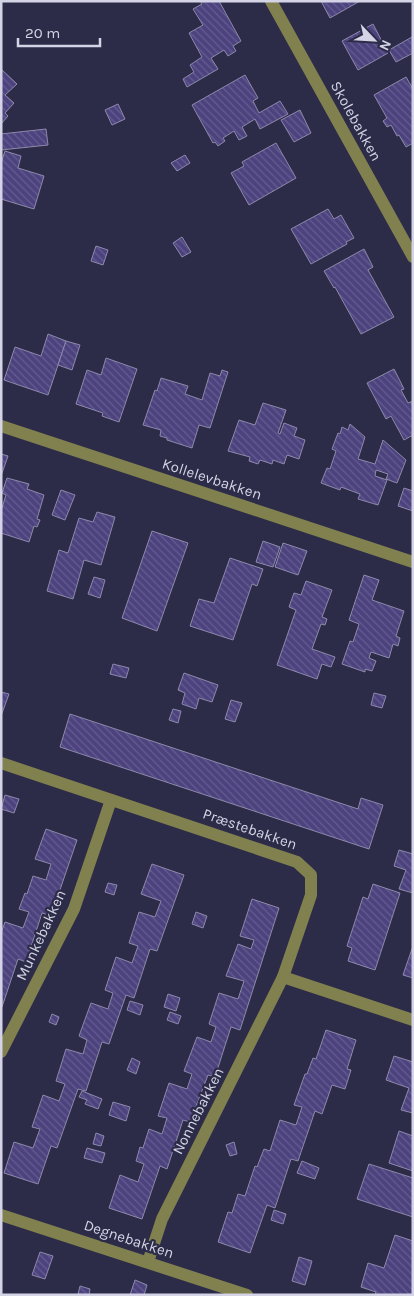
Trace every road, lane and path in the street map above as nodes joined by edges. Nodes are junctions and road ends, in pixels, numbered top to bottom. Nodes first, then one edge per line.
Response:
1 (271, 1) edge
2 (413, 257) edge
3 (1, 426) edge
4 (413, 562) edge
5 (1, 763) edge
6 (110, 800) junction
7 (283, 977) junction
8 (413, 1020) edge
9 (1, 1052) edge
10 (1, 1215) edge
11 (148, 1262) junction
12 (247, 1295) edge

1 - 2 street, Skolebakken
3 - 4 street, Kollelevbakken
5 - 6 street, Præstebakken
6 - 7 street, Præstebakken
6 - 9 street, Munkebakken
7 - 8 street
7 - 11 street, Nonnebakken
10 - 11 street, Degnebakken
11 - 12 street, Degnebakken

